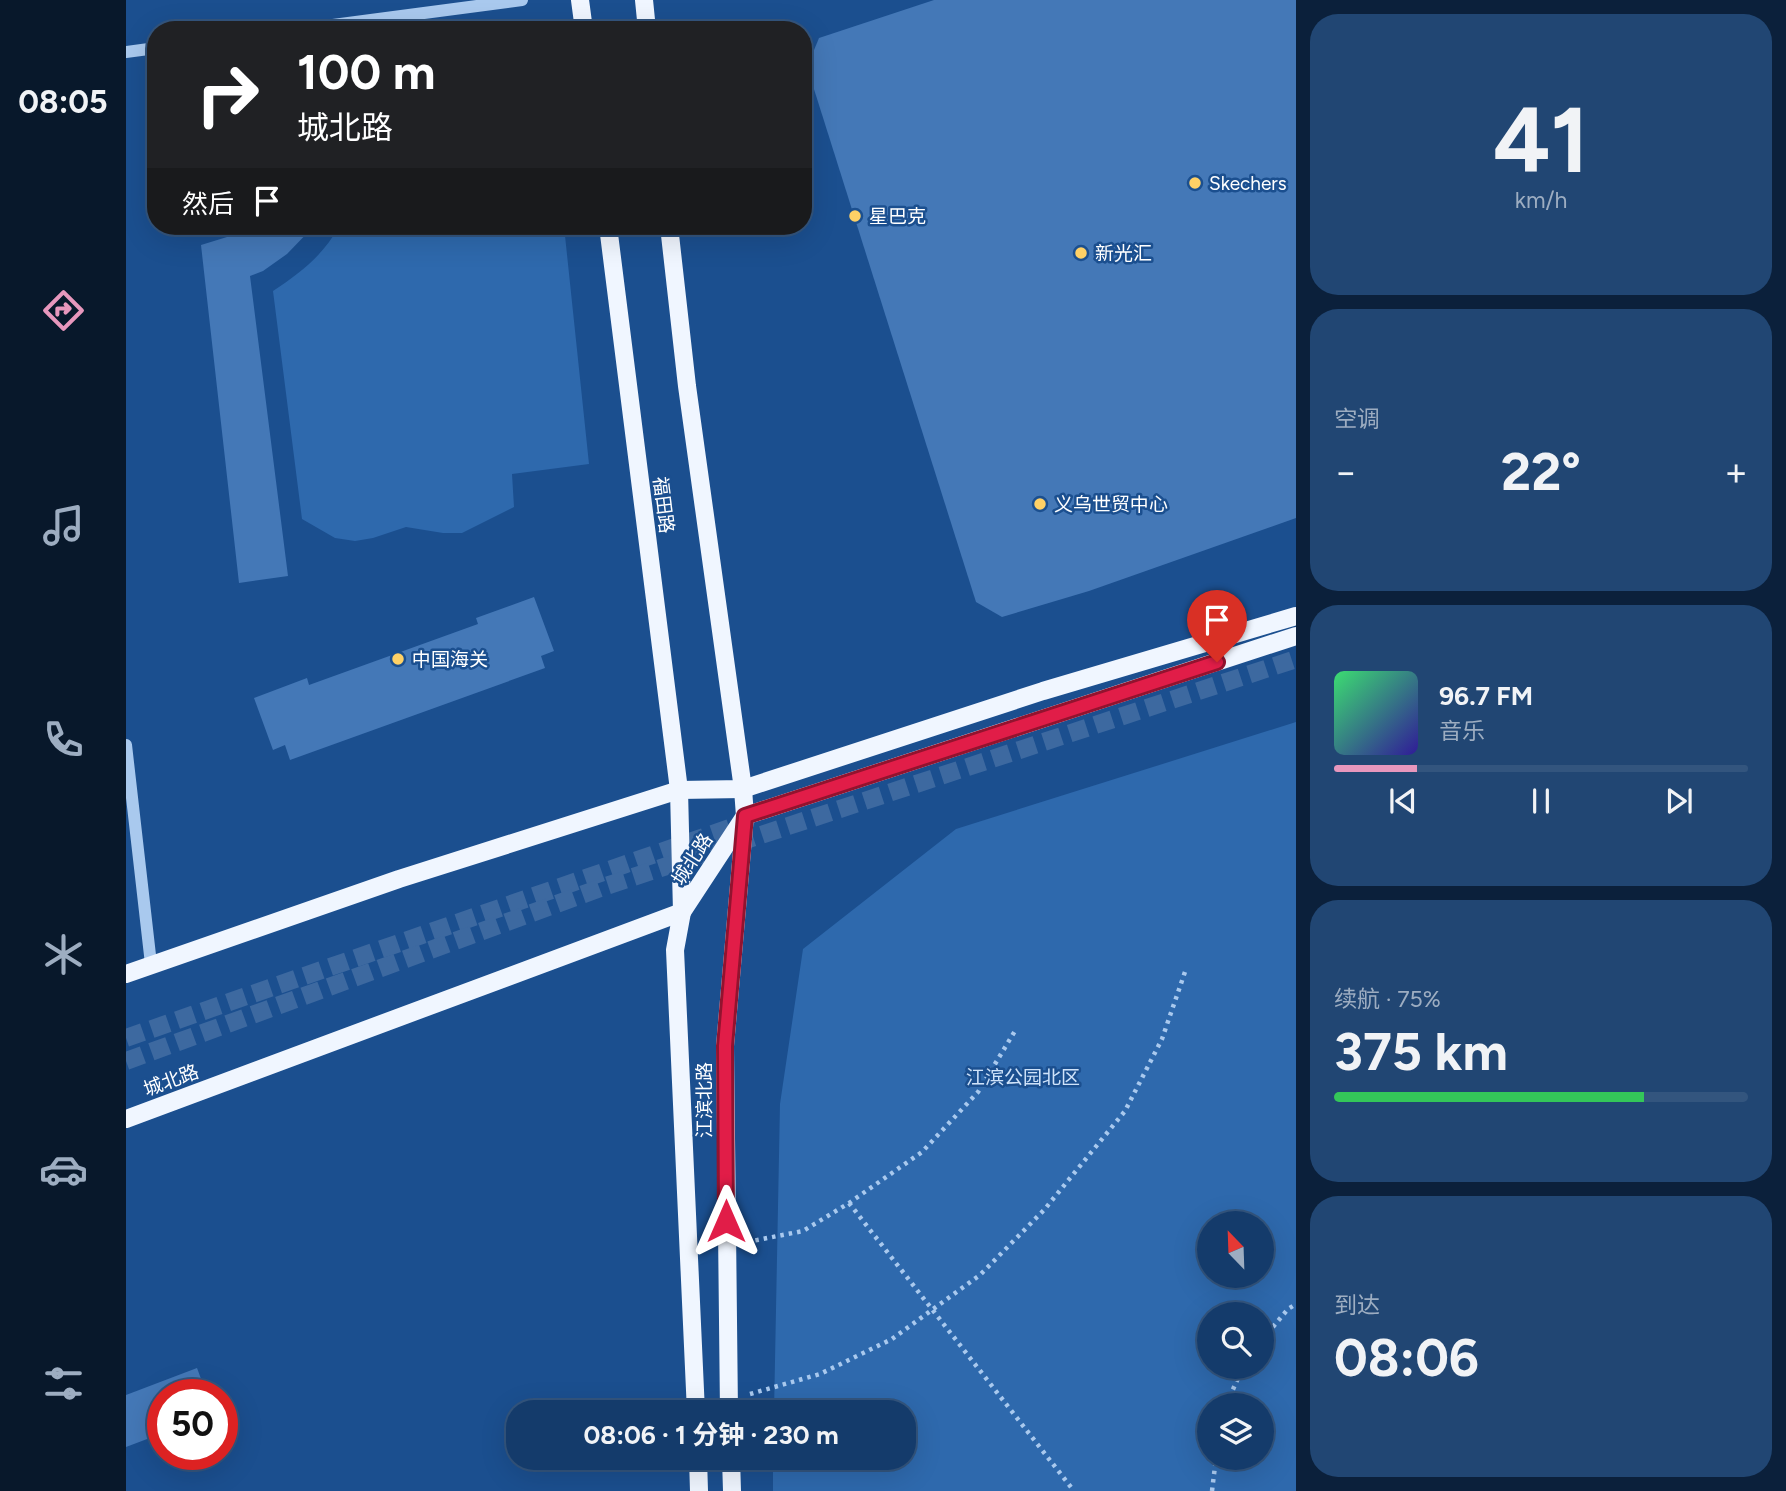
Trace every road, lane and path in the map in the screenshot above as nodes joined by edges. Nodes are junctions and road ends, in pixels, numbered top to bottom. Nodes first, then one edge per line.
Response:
1 (522, 0) edge
2 (580, 0) edge
3 (644, 0) edge
4 (363, 21) edge
5 (583, 21) edge
6 (647, 21) edge
7 (147, 49) edge
8 (126, 52) edge
9 (609, 235) edge
10 (670, 235) edge
11 (1296, 616) edge
12 (1296, 636) edge
13 (126, 745) edge
14 (743, 789) junction
15 (679, 790) junction
16 (745, 816) junction
17 (682, 912) junction
18 (151, 964) junction
19 (1186, 969) dead end
20 (126, 974) edge
21 (1014, 1031) dead end
22 (126, 1119) edge
23 (849, 1203) junction
24 (726, 1245) junction
25 (1296, 1304) edge
26 (932, 1310) junction
27 (1274, 1325) edge
28 (695, 1400) edge
29 (729, 1400) edge
30 (746, 1400) edge
31 (698, 1470) edge
32 (731, 1470) edge
33 (1215, 1470) edge
34 (699, 1491) edge
35 (732, 1491) edge
36 (1074, 1491) edge
37 (1212, 1491) edge

1 - 4 street
2 - 5 main road
3 - 6 main road
7 - 8 street
9 - 15 main road, 福田路
10 - 14 main road, 福田路
11 - 14 main road
12 - 16 main road
13 - 18 street
14 - 15 main road
14 - 16 main road, 江滨北路
15 - 17 main road, 江滨北路
15 - 18 main road
16 - 17 main road, 城北路
16 - 24 main road, 江滨北路
17 - 22 main road, 城北路
17 - 28 main road, 江滨北路
18 - 20 main road
19 - 26 path
21 - 23 path
23 - 24 path
23 - 26 path
24 - 29 main road, 江滨北路
25 - 27 path
26 - 30 path
26 - 36 path
31 - 34 main road
32 - 35 main road
33 - 37 path

